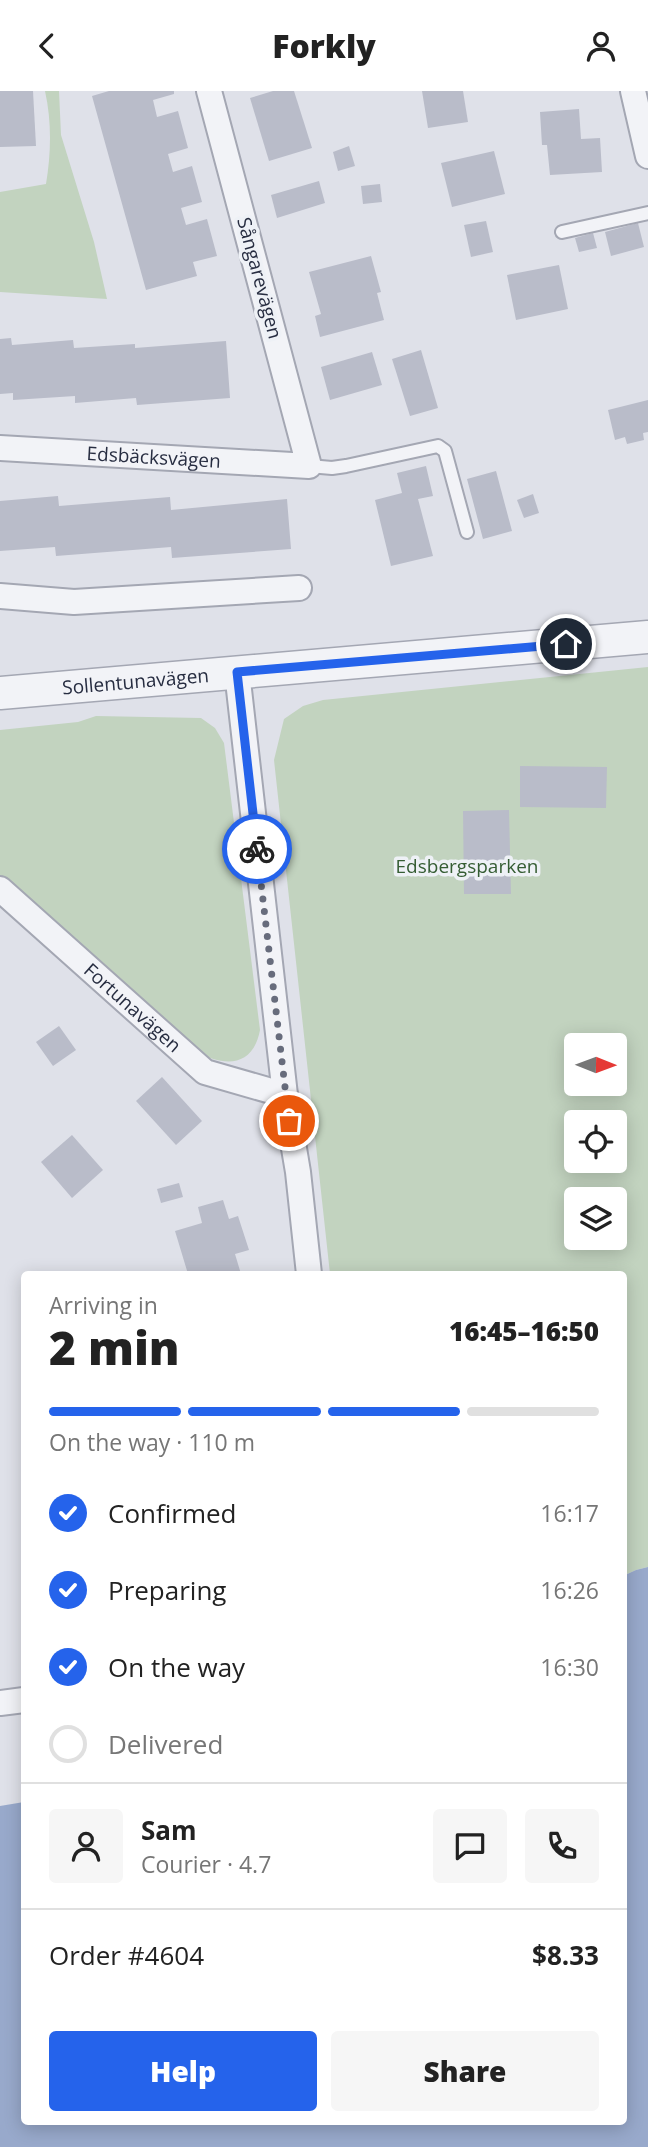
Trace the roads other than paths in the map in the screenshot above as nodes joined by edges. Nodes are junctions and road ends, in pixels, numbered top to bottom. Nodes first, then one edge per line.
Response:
1 (209, 91) edge
2 (633, 91) edge
3 (648, 156) edge
4 (648, 213) edge
5 (562, 232) dead end
6 (0, 448) edge
7 (309, 466) junction
8 (467, 532) dead end
9 (299, 588) dead end
10 (0, 596) edge
11 (648, 637) edge
12 (237, 672) junction
13 (0, 693) edge
14 (0, 889) edge
15 (285, 1095) junction
16 (309, 1271) edge
17 (21, 1700) edge
18 (0, 1703) edge

1 - 7 street, Sångarevägen
2 - 3 street
4 - 5 lane
6 - 7 street, Edsbäcksvägen
7 - 8 lane
9 - 10 street
11 - 12 street, Sollentunavägen
12 - 13 street, Sollentunavägen
12 - 15 street
14 - 15 street, Fortunavägen
15 - 16 street
17 - 18 street

